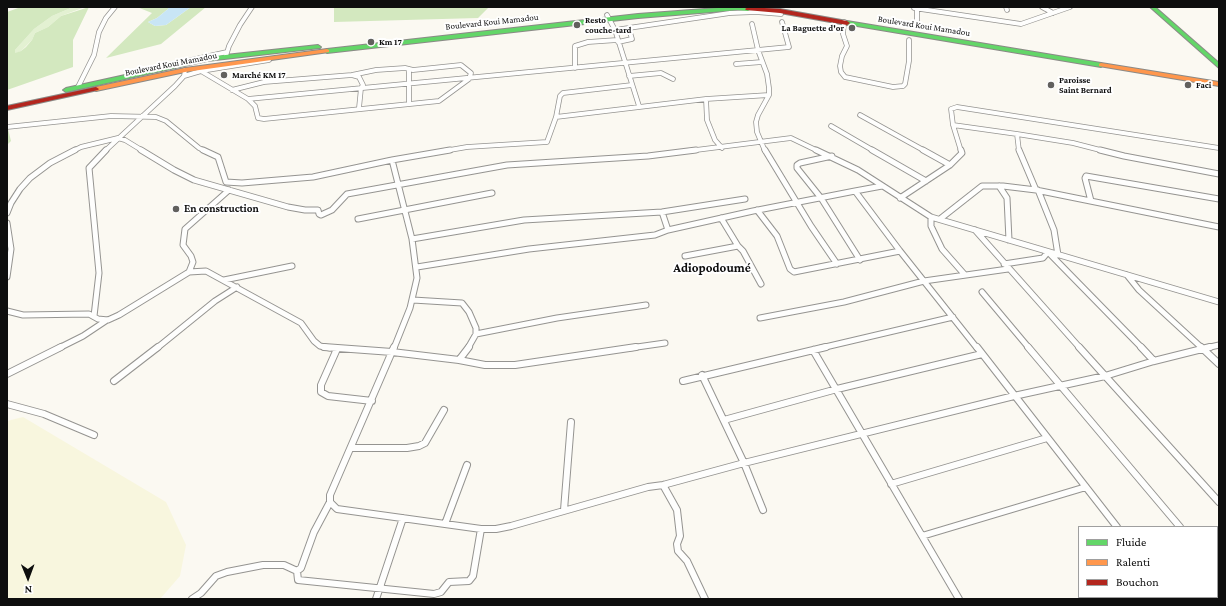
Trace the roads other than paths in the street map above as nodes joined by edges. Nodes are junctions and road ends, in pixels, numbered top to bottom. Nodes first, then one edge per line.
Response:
1 (115, 7) edge
2 (252, 7) edge
3 (690, 7) edge
4 (916, 7) edge
5 (1042, 7) edge
6 (1070, 7) edge
7 (1152, 7) edge
8 (782, 11) edge
9 (1053, 13) junction
10 (608, 17) junction
11 (782, 22) dead end
12 (844, 22) junction
13 (752, 24) dead end
14 (629, 29) junction
15 (615, 30) junction
16 (909, 40) dead end
17 (618, 41) junction
18 (758, 50) junction
19 (227, 54) junction
20 (762, 62) junction
21 (625, 63) junction
22 (1107, 63) junction
23 (736, 64) dead end
24 (204, 66) junction
25 (1219, 66) edge
26 (575, 68) junction
27 (409, 70) junction
28 (184, 73) junction
29 (352, 75) junction
30 (629, 76) junction
31 (121, 77) junction
32 (469, 78) junction
33 (1219, 78) edge
34 (673, 80) dead end
35 (410, 84) junction
36 (1219, 84) edge
37 (632, 85) junction
38 (78, 87) junction
39 (361, 88) junction
40 (232, 90) junction
41 (769, 95) junction
42 (248, 99) junction
43 (706, 99) junction
44 (7, 104) edge
45 (409, 104) junction
46 (639, 106) junction
47 (7, 108) edge
48 (360, 108) junction
49 (860, 115) dead end
50 (142, 116) junction
51 (556, 117) junction
52 (953, 125) junction
53 (831, 126) dead end
54 (7, 127) edge
55 (1016, 134) junction
56 (118, 138) junction
57 (760, 141) junction
58 (722, 148) junction
59 (1219, 148) edge
60 (832, 156) junction
61 (392, 160) junction
62 (950, 165) junction
63 (1219, 174) edge
64 (926, 181) junction
65 (399, 186) junction
66 (882, 186) junction
67 (999, 186) junction
68 (229, 190) junction
69 (1037, 190) junction
70 (855, 191) junction
71 (492, 194) dead end
72 (820, 198) junction
73 (900, 198) junction
74 (745, 199) dead end
75 (1219, 199) edge
76 (1091, 201) junction
77 (797, 202) junction
78 (757, 210) junction
79 (405, 211) junction
80 (662, 212) junction
81 (7, 213) edge
82 (931, 217) junction
83 (721, 218) junction
84 (358, 219) dead end
85 (940, 219) junction
86 (7, 224) edge
87 (1219, 227) edge
88 (668, 230) junction
89 (975, 230) junction
90 (412, 239) junction
91 (1009, 240) junction
92 (738, 246) junction
93 (900, 251) junction
94 (1048, 252) junction
95 (1058, 255) junction
96 (685, 256) dead end
97 (860, 260) junction
98 (837, 264) junction
99 (292, 266) dead end
100 (1006, 266) junction
101 (417, 267) junction
102 (188, 272) junction
103 (965, 275) junction
104 (1127, 275) junction
105 (7, 277) edge
106 (224, 280) junction
107 (924, 281) junction
108 (761, 284) dead end
109 (237, 287) junction
110 (982, 292) dead end
111 (413, 300) junction
112 (1210, 300) junction
113 (1219, 302) edge
114 (646, 305) dead end
115 (1219, 308) edge
116 (7, 311) edge
117 (94, 316) junction
118 (954, 317) junction
119 (760, 318) dead end
120 (108, 320) junction
121 (476, 334) junction
122 (665, 343) dead end
123 (1219, 345) edge
124 (337, 349) junction
125 (1204, 349) junction
126 (813, 350) junction
127 (392, 352) junction
128 (982, 354) junction
129 (459, 360) junction
130 (1154, 361) junction
131 (1219, 364) edge
132 (7, 374) edge
133 (702, 375) junction
134 (1105, 376) junction
135 (114, 381) dead end
136 (683, 381) dead end
137 (1061, 386) junction
138 (838, 389) junction
139 (1014, 396) junction
140 (372, 401) junction
141 (7, 404) edge
142 (444, 410) dead end
143 (724, 420) junction
144 (571, 422) dead end
145 (862, 434) junction
146 (94, 435) dead end
147 (1047, 438) junction
148 (351, 448) junction
149 (744, 463) junction
150 (467, 465) dead end
151 (891, 484) junction
152 (663, 485) junction
153 (1086, 487) junction
154 (330, 502) junction
155 (1219, 502) edge
156 (564, 510) junction
157 (763, 510) dead end
158 (403, 518) junction
159 (445, 524) junction
160 (1116, 526) edge
161 (1179, 526) edge
162 (481, 529) junction
163 (922, 536) junction
164 (297, 571) junction
165 (380, 588) junction
166 (192, 599) edge
167 (376, 599) edge
168 (705, 599) edge
169 (959, 599) edge

1 - 38 street
2 - 19 street
3 - 10 main road, Boulevard Koui Mamadou
4 - 9 street
5 - 9 street
6 - 9 street
7 - 25 main road
8 - 14 street
8 - 22 main road, Boulevard Koui Mamadou
10 - 12 main road, Boulevard Koui Mamadou
10 - 15 street
10 - 19 main road, Boulevard Koui Mamadou
10 - 24 main road, Boulevard Koui Mamadou
11 - 18 street
12 - 16 street
12 - 22 main road, Boulevard Koui Mamadou
13 - 18 street
14 - 15 street
14 - 17 street
15 - 17 street
17 - 21 street
17 - 26 street
18 - 20 street
18 - 21 street
19 - 24 main road, Boulevard Koui Mamadou
19 - 31 street
20 - 23 street
20 - 41 street
21 - 26 street
21 - 30 street
22 - 33 main road, Boulevard Koui Mamadou
22 - 36 main road, Boulevard Koui Mamadou
24 - 28 main road, Boulevard Koui Mamadou
24 - 31 main road, Boulevard Koui Mamadou
24 - 40 street
26 - 32 street
27 - 29 street
27 - 32 street
27 - 35 street
28 - 47 main road, Boulevard Koui Mamadou
28 - 50 street
29 - 39 street
29 - 40 street
30 - 34 street
30 - 37 street
31 - 38 main road, Boulevard Koui Mamadou
32 - 35 street
32 - 45 street
35 - 39 street
35 - 45 street
37 - 46 street
37 - 51 street
38 - 44 main road, Boulevard Koui Mamadou
39 - 42 street
39 - 48 street
40 - 42 street
41 - 43 street
41 - 57 street
42 - 48 street
43 - 46 street
43 - 58 street
45 - 48 street
46 - 51 street
49 - 62 street
50 - 54 street
50 - 56 street
50 - 61 street
51 - 61 street
52 - 55 street
52 - 59 street
52 - 62 street
53 - 64 street
55 - 63 street
55 - 69 street
56 - 68 street
56 - 81 street
56 - 117 street
57 - 58 street
57 - 60 street
57 - 77 street
58 - 65 street
60 - 66 street
60 - 72 street
61 - 65 street
62 - 64 street
64 - 73 street
65 - 68 street
65 - 79 street
66 - 70 street
66 - 73 street
67 - 69 street
67 - 85 street
67 - 91 street
68 - 102 street
69 - 76 street
69 - 95 street
70 - 72 street
70 - 93 street
71 - 79 street
72 - 77 street
72 - 97 street
73 - 82 street
74 - 80 street
75 - 76 street
76 - 87 street
77 - 78 street
77 - 98 street
78 - 83 street
78 - 98 street
79 - 84 street
79 - 90 street
80 - 88 street
80 - 90 street
82 - 85 street
82 - 103 street
83 - 88 street
83 - 92 street
85 - 89 street
86 - 105 street
88 - 101 street
89 - 91 street
89 - 100 street
90 - 101 street
91 - 94 street
92 - 96 street
92 - 108 street
93 - 97 street
93 - 107 street
94 - 95 street
94 - 100 street
94 - 130 street
95 - 104 street
97 - 98 street
99 - 106 street
100 - 103 street
100 - 134 street
101 - 111 street
102 - 106 street
102 - 120 street
103 - 107 street
104 - 112 street
104 - 125 street
106 - 109 street
107 - 118 street
107 - 119 street
109 - 124 street
109 - 135 street
110 - 137 street
111 - 121 street
111 - 127 street
112 - 113 street
112 - 115 street
114 - 121 street
116 - 117 street
117 - 120 street
118 - 126 street
118 - 128 street
120 - 132 street
121 - 129 street
122 - 129 street
123 - 125 street
124 - 127 street
124 - 140 street
125 - 130 street
125 - 131 street
126 - 133 street
126 - 138 street
127 - 129 street
127 - 140 street
128 - 138 street
128 - 139 street
130 - 134 street
133 - 136 street
133 - 143 street
134 - 137 street
134 - 155 street
137 - 139 street
137 - 161 street
138 - 143 street
138 - 145 street
139 - 145 street
139 - 147 street
140 - 148 street
141 - 146 street
142 - 148 street
143 - 149 street
144 - 156 street
145 - 149 street
145 - 151 street
147 - 151 street
147 - 153 street
148 - 154 street
149 - 152 street
149 - 157 street
150 - 159 street
151 - 163 street
152 - 156 street
152 - 168 street
153 - 160 street
153 - 163 street
154 - 158 street
154 - 164 street
156 - 162 street
158 - 159 street
158 - 165 street
159 - 162 street
162 - 165 street
163 - 169 street
164 - 165 street
164 - 166 street
165 - 167 street

